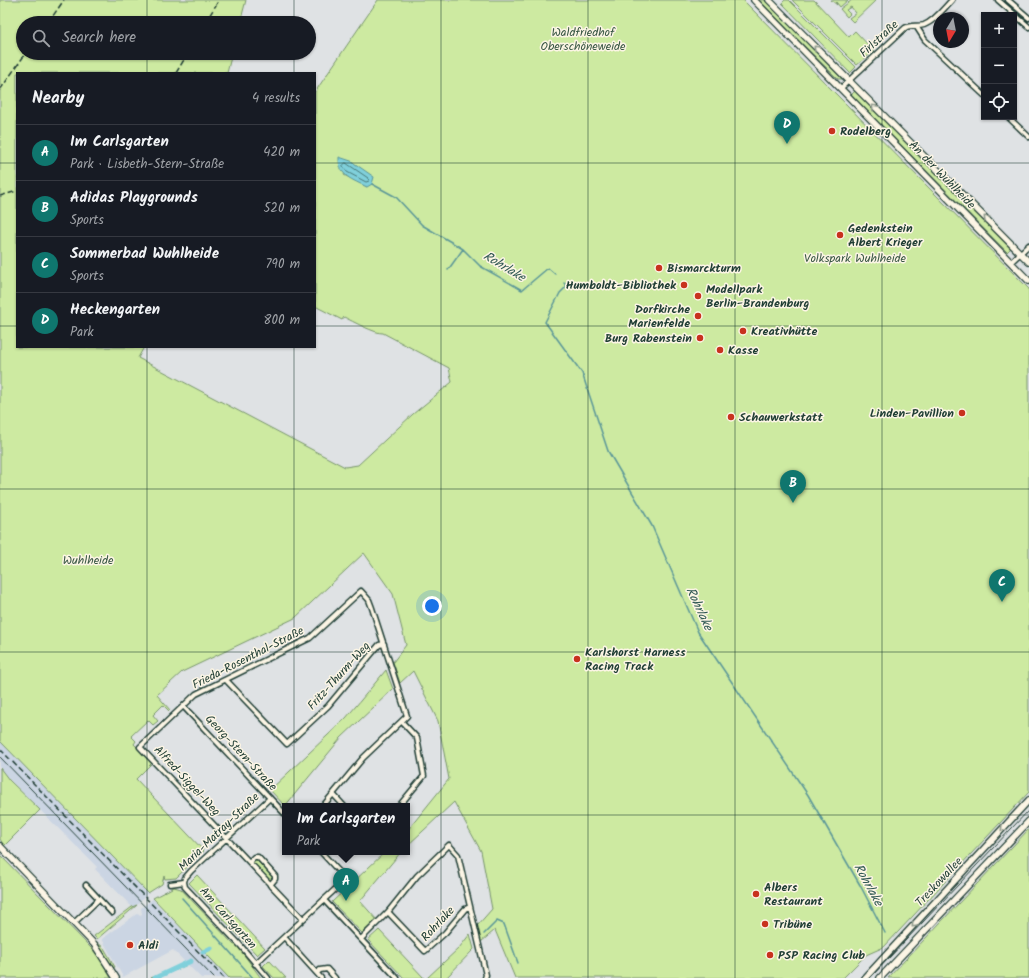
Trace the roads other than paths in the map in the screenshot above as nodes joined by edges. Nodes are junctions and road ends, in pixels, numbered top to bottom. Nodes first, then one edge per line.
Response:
1 (754, 0) edge
2 (769, 0) edge
3 (952, 0) edge
4 (998, 0) edge
5 (1008, 0) edge
6 (1029, 18) edge
7 (916, 26) junction
8 (1029, 27) edge
9 (849, 81) junction
10 (841, 88) junction
11 (981, 92) edge
12 (1011, 120) edge
13 (1029, 137) edge
14 (1029, 245) edge
15 (1020, 253) junction
16 (1011, 262) junction
17 (1029, 262) edge
18 (1029, 281) edge
19 (384, 644) junction
20 (226, 680) junction
21 (183, 706) junction
22 (402, 722) junction
23 (333, 794) junction
24 (270, 798) junction
25 (1029, 800) edge
26 (326, 803) edge
27 (341, 803) edge
28 (402, 803) edge
29 (282, 811) edge
30 (1029, 821) edge
31 (226, 838) junction
32 (0, 846) edge
33 (324, 855) edge
34 (249, 862) junction
35 (184, 882) junction
36 (170, 884) dead end
37 (86, 885) dead end
38 (270, 885) junction
39 (99, 899) junction
40 (324, 900) junction
41 (470, 907) junction
42 (112, 912) dead end
43 (388, 912) junction
44 (303, 919) junction
45 (74, 923) junction
46 (284, 937) junction
47 (361, 939) junction
48 (255, 964) junction
49 (317, 973) junction
50 (116, 978) edge
51 (268, 978) edge
52 (322, 978) edge
53 (335, 978) edge
54 (397, 978) edge
55 (485, 978) edge
56 (865, 978) edge
57 (880, 978) edge

1 - 10 main road, An der Wuhlheide
9 -> 2 main road, An der Wuhlheide
3 - 7 street, Firlstraße
4 - 8 street
5 - 6 street
7 - 9 street, Firlstraße
7 - 11 street
9 - 10 street, Firlstraße
15 -> 9 main road, An der Wuhlheide
10 - 16 main road, An der Wuhlheide
12 - 13 street
14 - 15 street
15 - 16 street
15 - 17 main road, An der Wuhlheide
16 - 18 main road, An der Wuhlheide
19 - 20 street, Frieda-Rosenthal-Straße
19 - 20 street, Fritz-Thurm-Weg
19 - 22 street, Frieda-Rosenthal-Straße
20 - 21 street, Frieda-Rosenthal-Straße
21 - 24 street, Georg-Stern-Straße
21 - 31 street, Alfred-Siggel-Weg
22 - 23 street
22 - 28 street
23 - 26 street
23 - 27 street
24 - 29 street, Georg-Stern-Straße
24 - 31 street, Maria-Matray-Straße
25 -> 56 main road, Treskowallee
30 - 57 main road, Treskowallee
31 - 34 street
31 - 35 street, Maria-Matray-Straße
32 - 45 main road
33 - 40 street
34 - 38 street
34 - 38 street
35 - 36 street, Am Carlsgarten
35 - 48 street, Am Carlsgarten
37 - 39 street
38 - 44 street
39 - 42 street
39 - 45 street
40 - 44 street
40 - 47 street
41 - 43 street, Rohrlake
41 - 43 street
41 - 55 street
43 - 47 street
44 - 46 street
45 - 50 main road
46 - 48 street
46 - 49 street
47 - 54 street
48 - 51 street, Am Carlsgarten
49 - 52 street
49 - 53 street

